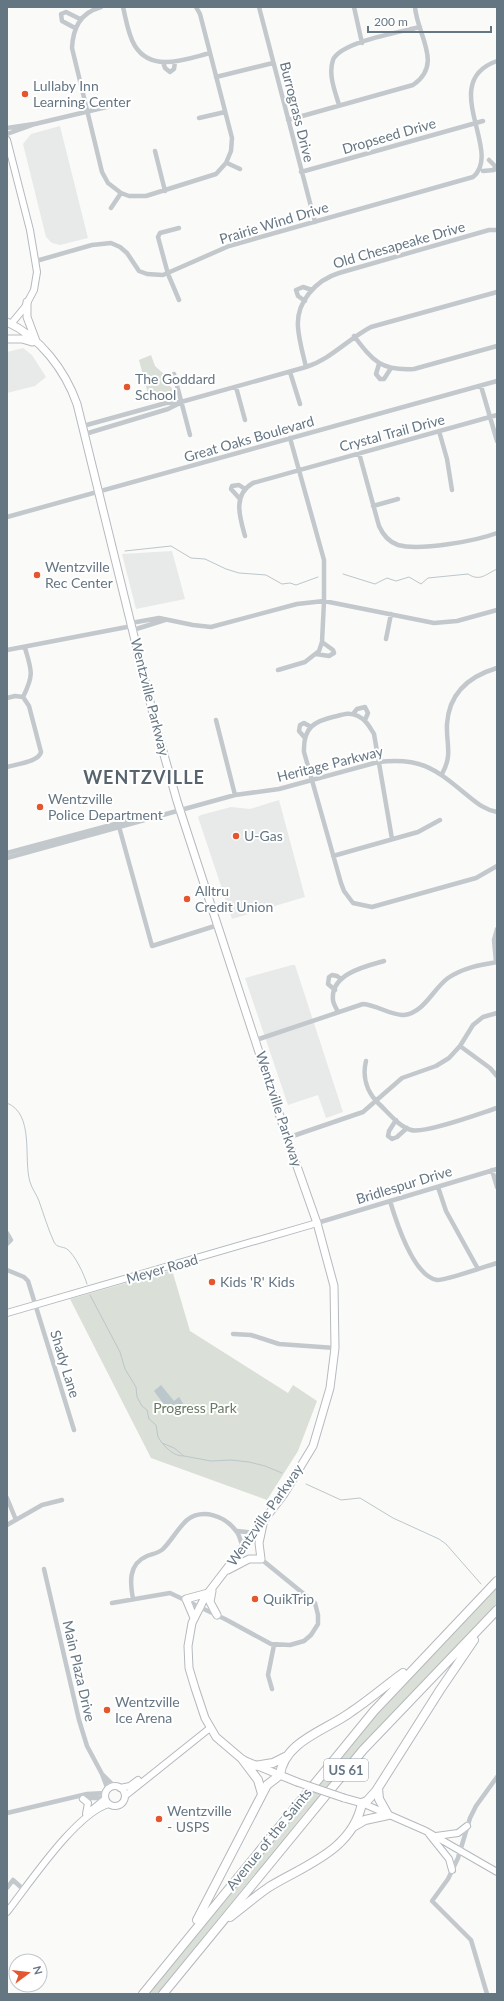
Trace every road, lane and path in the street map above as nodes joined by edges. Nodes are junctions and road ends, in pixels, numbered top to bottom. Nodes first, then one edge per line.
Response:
1 (101, 7) edge
2 (123, 7) edge
3 (196, 7) edge
4 (259, 7) edge
5 (354, 7) edge
6 (416, 7) edge
7 (80, 19) junction
8 (420, 27) junction
9 (75, 28) junction
10 (362, 43) junction
11 (210, 53) junction
12 (162, 62) junction
13 (175, 62) junction
14 (497, 62) edge
15 (273, 63) junction
16 (216, 77) junction
17 (124, 105) dead end
18 (339, 105) junction
19 (479, 108) dead end
20 (87, 112) junction
21 (225, 112) junction
22 (481, 114) dead end
23 (199, 118) dead end
24 (288, 120) junction
25 (483, 121) junction
26 (35, 124) junction
27 (7, 128) edge
28 (485, 128) dead end
29 (7, 134) edge
30 (7, 140) edge
31 (155, 151) dead end
32 (227, 163) junction
33 (240, 169) dead end
34 (483, 171) junction
35 (301, 172) junction
36 (165, 191) junction
37 (121, 193) junction
38 (111, 208) dead end
39 (315, 222) junction
40 (179, 228) dead end
41 (497, 230) edge
42 (36, 260) junction
43 (168, 274) junction
44 (312, 290) junction
45 (497, 292) edge
46 (179, 300) dead end
47 (305, 300) junction
48 (27, 302) junction
49 (8, 325) edge
50 (354, 336) junction
51 (7, 339) edge
52 (37, 343) junction
53 (497, 346) edge
54 (379, 364) junction
55 (306, 367) junction
56 (391, 368) junction
57 (290, 372) junction
58 (174, 374) dead end
59 (497, 381) edge
60 (481, 386) junction
61 (236, 387) junction
62 (182, 402) junction
63 (300, 404) dead end
64 (497, 415) edge
65 (120, 416) junction
66 (490, 417) junction
67 (246, 420) dead end
68 (122, 423) junction
69 (83, 426) junction
70 (439, 431) junction
71 (85, 434) junction
72 (190, 435) dead end
73 (290, 438) junction
74 (497, 441) edge
75 (359, 453) junction
76 (299, 470) junction
77 (245, 489) junction
78 (452, 490) dead end
79 (99, 493) junction
80 (240, 499) junction
81 (398, 499) dead end
82 (373, 506) junction
83 (7, 517) edge
84 (497, 533) edge
85 (244, 536) dead end
86 (324, 601) junction
87 (497, 610) edge
88 (391, 614) junction
89 (132, 626) junction
90 (386, 639) dead end
91 (322, 642) junction
92 (25, 648) junction
93 (7, 650) edge
94 (316, 654) junction
95 (497, 668) edge
96 (278, 670) dead end
97 (22, 697) junction
98 (7, 698) edge
99 (353, 714) junction
100 (216, 720) dead end
101 (365, 720) junction
102 (311, 727) junction
103 (305, 738) junction
104 (378, 762) junction
105 (7, 767) edge
106 (442, 774) junction
107 (313, 780) junction
108 (235, 795) junction
109 (180, 809) junction
110 (497, 812) edge
111 (440, 820) dead end
112 (119, 825) junction
113 (392, 839) junction
114 (7, 853) edge
115 (334, 856) junction
116 (7, 858) edge
117 (497, 866) edge
118 (218, 925) junction
119 (497, 929) edge
120 (384, 961) dead end
121 (497, 962) edge
122 (341, 979) junction
123 (335, 990) junction
124 (338, 1012) junction
125 (497, 1013) edge
126 (256, 1040) junction
127 (460, 1046) junction
128 (366, 1062) dead end
129 (497, 1076) edge
130 (377, 1101) junction
131 (497, 1108) edge
132 (396, 1120) junction
133 (407, 1128) junction
134 (287, 1138) junction
135 (494, 1170) edge
136 (438, 1186) junction
137 (497, 1187) edge
138 (390, 1201) junction
139 (317, 1222) junction
140 (7, 1233) edge
141 (7, 1244) edge
142 (497, 1263) edge
143 (478, 1269) junction
144 (7, 1270) edge
145 (35, 1305) junction
146 (7, 1313) edge
147 (233, 1334) dead end
148 (335, 1348) junction
149 (74, 1430) dead end
150 (7, 1498) edge
151 (62, 1500) dead end
152 (16, 1520) junction
153 (264, 1520) junction
154 (7, 1525) edge
155 (237, 1531) junction
156 (255, 1533) junction
157 (243, 1548) junction
158 (261, 1559) junction
159 (44, 1568) dead end
160 (225, 1572) junction
161 (497, 1581) edge
162 (210, 1591) junction
163 (133, 1599) junction
164 (186, 1599) junction
165 (112, 1603) dead end
166 (200, 1606) junction
167 (497, 1610) edge
168 (217, 1615) junction
169 (194, 1618) junction
170 (487, 1621) junction
171 (274, 1645) junction
172 (420, 1661) junction
173 (272, 1689) dead end
174 (210, 1728) junction
175 (288, 1756) junction
176 (168, 1760) junction
177 (242, 1760) junction
178 (254, 1766) junction
179 (102, 1774) junction
180 (280, 1775) junction
181 (497, 1777) edge
182 (117, 1787) junction
183 (378, 1788) junction
184 (262, 1794) junction
185 (106, 1795) junction
186 (125, 1796) junction
187 (75, 1798) junction
188 (83, 1799) junction
189 (362, 1803) junction
190 (109, 1804) junction
191 (7, 1813) edge
192 (388, 1815) junction
193 (85, 1817) junction
194 (467, 1826) junction
195 (352, 1828) junction
196 (426, 1831) junction
197 (436, 1836) junction
198 (460, 1850) junction
199 (452, 1870) junction
200 (497, 1872) edge
201 (7, 1888) edge
202 (24, 1890) junction
203 (7, 1912) edge
204 (216, 1929) junction
205 (185, 1942) junction
206 (143, 1994) edge
207 (163, 1994) edge
208 (487, 1994) edge

1 - 7 street
2 - 12 street
3 - 11 street
4 - 15 street, Burrograss Drive
5 - 10 street
6 - 8 street
7 - 9 street
7 - 9 street
8 - 10 street
8 - 18 street
9 - 20 street
10 - 18 street
11 - 13 street
11 - 16 street
12 - 13 street
12 - 13 street
14 - 19 street
15 - 16 street
15 - 24 street, Burrograss Drive
16 - 21 street
17 - 20 street
18 - 24 street
20 - 26 street
20 - 37 street
21 - 23 street
21 - 32 street
22 - 25 street
24 - 35 street, Burrograss Drive
25 - 28 street
25 - 35 street, Dropseed Drive
26 - 27 street
26 - 29 street
30 - 42 main road
31 - 36 street
32 - 33 street
32 - 36 street
34 - 34 street, Prairie Wind Drive
34 - 39 street, Prairie Wind Drive
35 - 39 street, Burrograss Drive
36 - 37 street
37 - 38 street
39 - 43 street, Prairie Wind Drive
40 - 43 street
41 - 44 street, Old Chesapeake Drive
42 - 43 street, Prairie Wind Drive
42 - 48 main road
43 - 46 street
44 - 47 street, Old Chesapeake Drive
44 - 47 street, Old Chesapeake Drive
45 - 50 street
47 - 55 street, Old Chesapeake Drive
48 - 49 main road
48 - 52 main road
49 - 52 main road, Wentzville Parkway
50 - 54 street
50 - 55 street
51 - 52 main road
52 - 69 main road, Wentzville Parkway
53 - 56 street
54 - 56 street
54 - 56 street
55 - 57 street
57 - 61 street
57 - 63 street
58 - 62 street
59 - 60 street, Great Oaks Boulevard
60 - 66 street
60 - 73 street, Great Oaks Boulevard
61 - 62 street
61 - 67 street
62 - 65 street
62 - 68 street
62 - 72 street
64 - 66 street, Crystal Trail Drive
65 - 68 street
65 - 69 street
66 - 70 street, Crystal Trail Drive
66 - 74 street
68 - 71 street
69 - 71 main road, Wentzville Parkway
70 - 75 street, Crystal Trail Drive
70 - 78 street
71 - 79 main road, Wentzville Parkway
73 - 76 street
73 - 79 street, Great Oaks Boulevard
75 - 76 street, Crystal Trail Drive
75 - 82 street
76 - 77 street, Crystal Trail Drive
76 - 86 street
77 - 80 street
77 - 80 street, Crystal Trail Drive
79 - 83 street, Great Oaks Boulevard
79 - 89 main road, Wentzville Parkway
80 - 85 street
81 - 82 street
82 - 84 street
86 - 88 street
86 - 89 street
86 - 91 street
87 - 88 street
88 - 90 street
89 - 92 street
89 - 109 main road, Wentzville Parkway
91 - 94 street
91 - 94 street
92 - 93 street
92 - 97 street
94 - 96 street
95 - 106 street
97 - 98 street
97 - 105 street
99 - 101 street
99 - 101 street
99 - 102 street
100 - 108 street
101 - 104 street
102 - 103 street
102 - 103 street
103 - 107 street
104 - 106 street, Heritage Parkway
104 - 107 street, Heritage Parkway
104 - 113 street
106 - 110 street, Heritage Parkway
107 - 108 street, Heritage Parkway
107 - 115 street
108 - 109 street, Heritage Parkway
109 - 112 street, Heritage Parkway
109 - 118 main road, Wentzville Parkway
111 - 113 street
112 - 114 street
112 - 116 street
112 - 118 street
113 - 115 street
115 - 117 street
118 - 126 main road, Wentzville Parkway
119 - 121 street
120 - 122 street
121 - 124 street
122 - 123 street
122 - 123 street
123 - 124 street
124 - 126 street
125 - 127 street
126 - 134 main road, Wentzville Parkway
127 - 129 street
127 - 130 street
128 - 130 street
130 - 132 street
130 - 134 street
131 - 133 street
132 - 133 street
132 - 133 street
134 - 139 main road, Wentzville Parkway
135 - 136 street, Bridlespur Drive
135 - 137 street
136 - 138 street, Bridlespur Drive
136 - 143 street
138 - 139 street, Bridlespur Drive
138 - 143 street
139 - 145 main road, Meyer Road
139 - 148 main road, Wentzville Parkway
140 - 141 street
142 - 143 street
144 - 145 street, Shady Lane
145 - 146 main road, Meyer Road
145 - 149 street, Shady Lane
147 - 148 street
148 - 153 main road, Wentzville Parkway
150 - 152 street
151 - 152 street
152 - 154 street
153 - 156 main road, Wentzville Parkway
153 - 158 main road
155 - 156 street
155 - 157 street
155 - 163 street
156 - 157 main road, Wentzville Parkway
157 - 160 main road, Wentzville Parkway
158 - 160 main road
158 - 171 street
159 - 179 street, Main Plaza Drive
160 - 162 main road, Wentzville Parkway
161 - 172 highway, Avenue of the Saints / US 61
162 - 164 main road
162 - 166 main road, Wentzville Parkway
162 - 168 main road
163 - 164 street
163 - 165 street
164 - 166 street
164 - 169 main road
166 - 168 street
166 - 169 main road, Wentzville Parkway
167 - 170 highway, Avenue of the Saints / US 61
168 - 171 street
169 - 174 main road, Wentzville Parkway
170 - 183 highway
170 - 204 highway, Avenue of the Saints / US 61
171 - 173 street
172 - 175 highway
172 - 205 highway, Avenue of the Saints / US 61
174 - 176 main road
174 - 177 main road, Wentzville Parkway
175 - 178 highway
175 - 180 highway
176 - 182 main road
176 - 186 main road
177 - 178 main road, Wentzville Parkway
177 - 184 highway
178 - 180 main road, Wentzville Parkway
179 - 182 street, Main Plaza Drive
179 - 185 street, Main Plaza Drive
180 - 184 highway
180 - 189 main road, Wentzville Parkway, bridge
181 - 194 street
182 - 185 main road
182 - 186 main road
183 - 189 highway
183 - 192 highway
184 - 205 highway
185 - 187 street
185 - 188 street
185 - 190 main road
185 - 193 main road
186 - 190 main road
187 - 188 street
187 - 191 street
188 - 193 main road
189 - 192 main road
189 - 195 highway
190 - 193 main road
192 - 195 highway
192 - 196 main road
193 - 202 main road
194 - 197 main road
194 - 198 street
195 - 204 highway
196 - 197 main road
196 - 199 main road
197 - 198 main road
198 - 199 street
198 - 200 main road
199 - 208 street
201 - 202 street
202 - 203 main road
204 - 207 highway, Avenue of the Saints / US 61
205 - 206 highway, Avenue of the Saints / US 61

